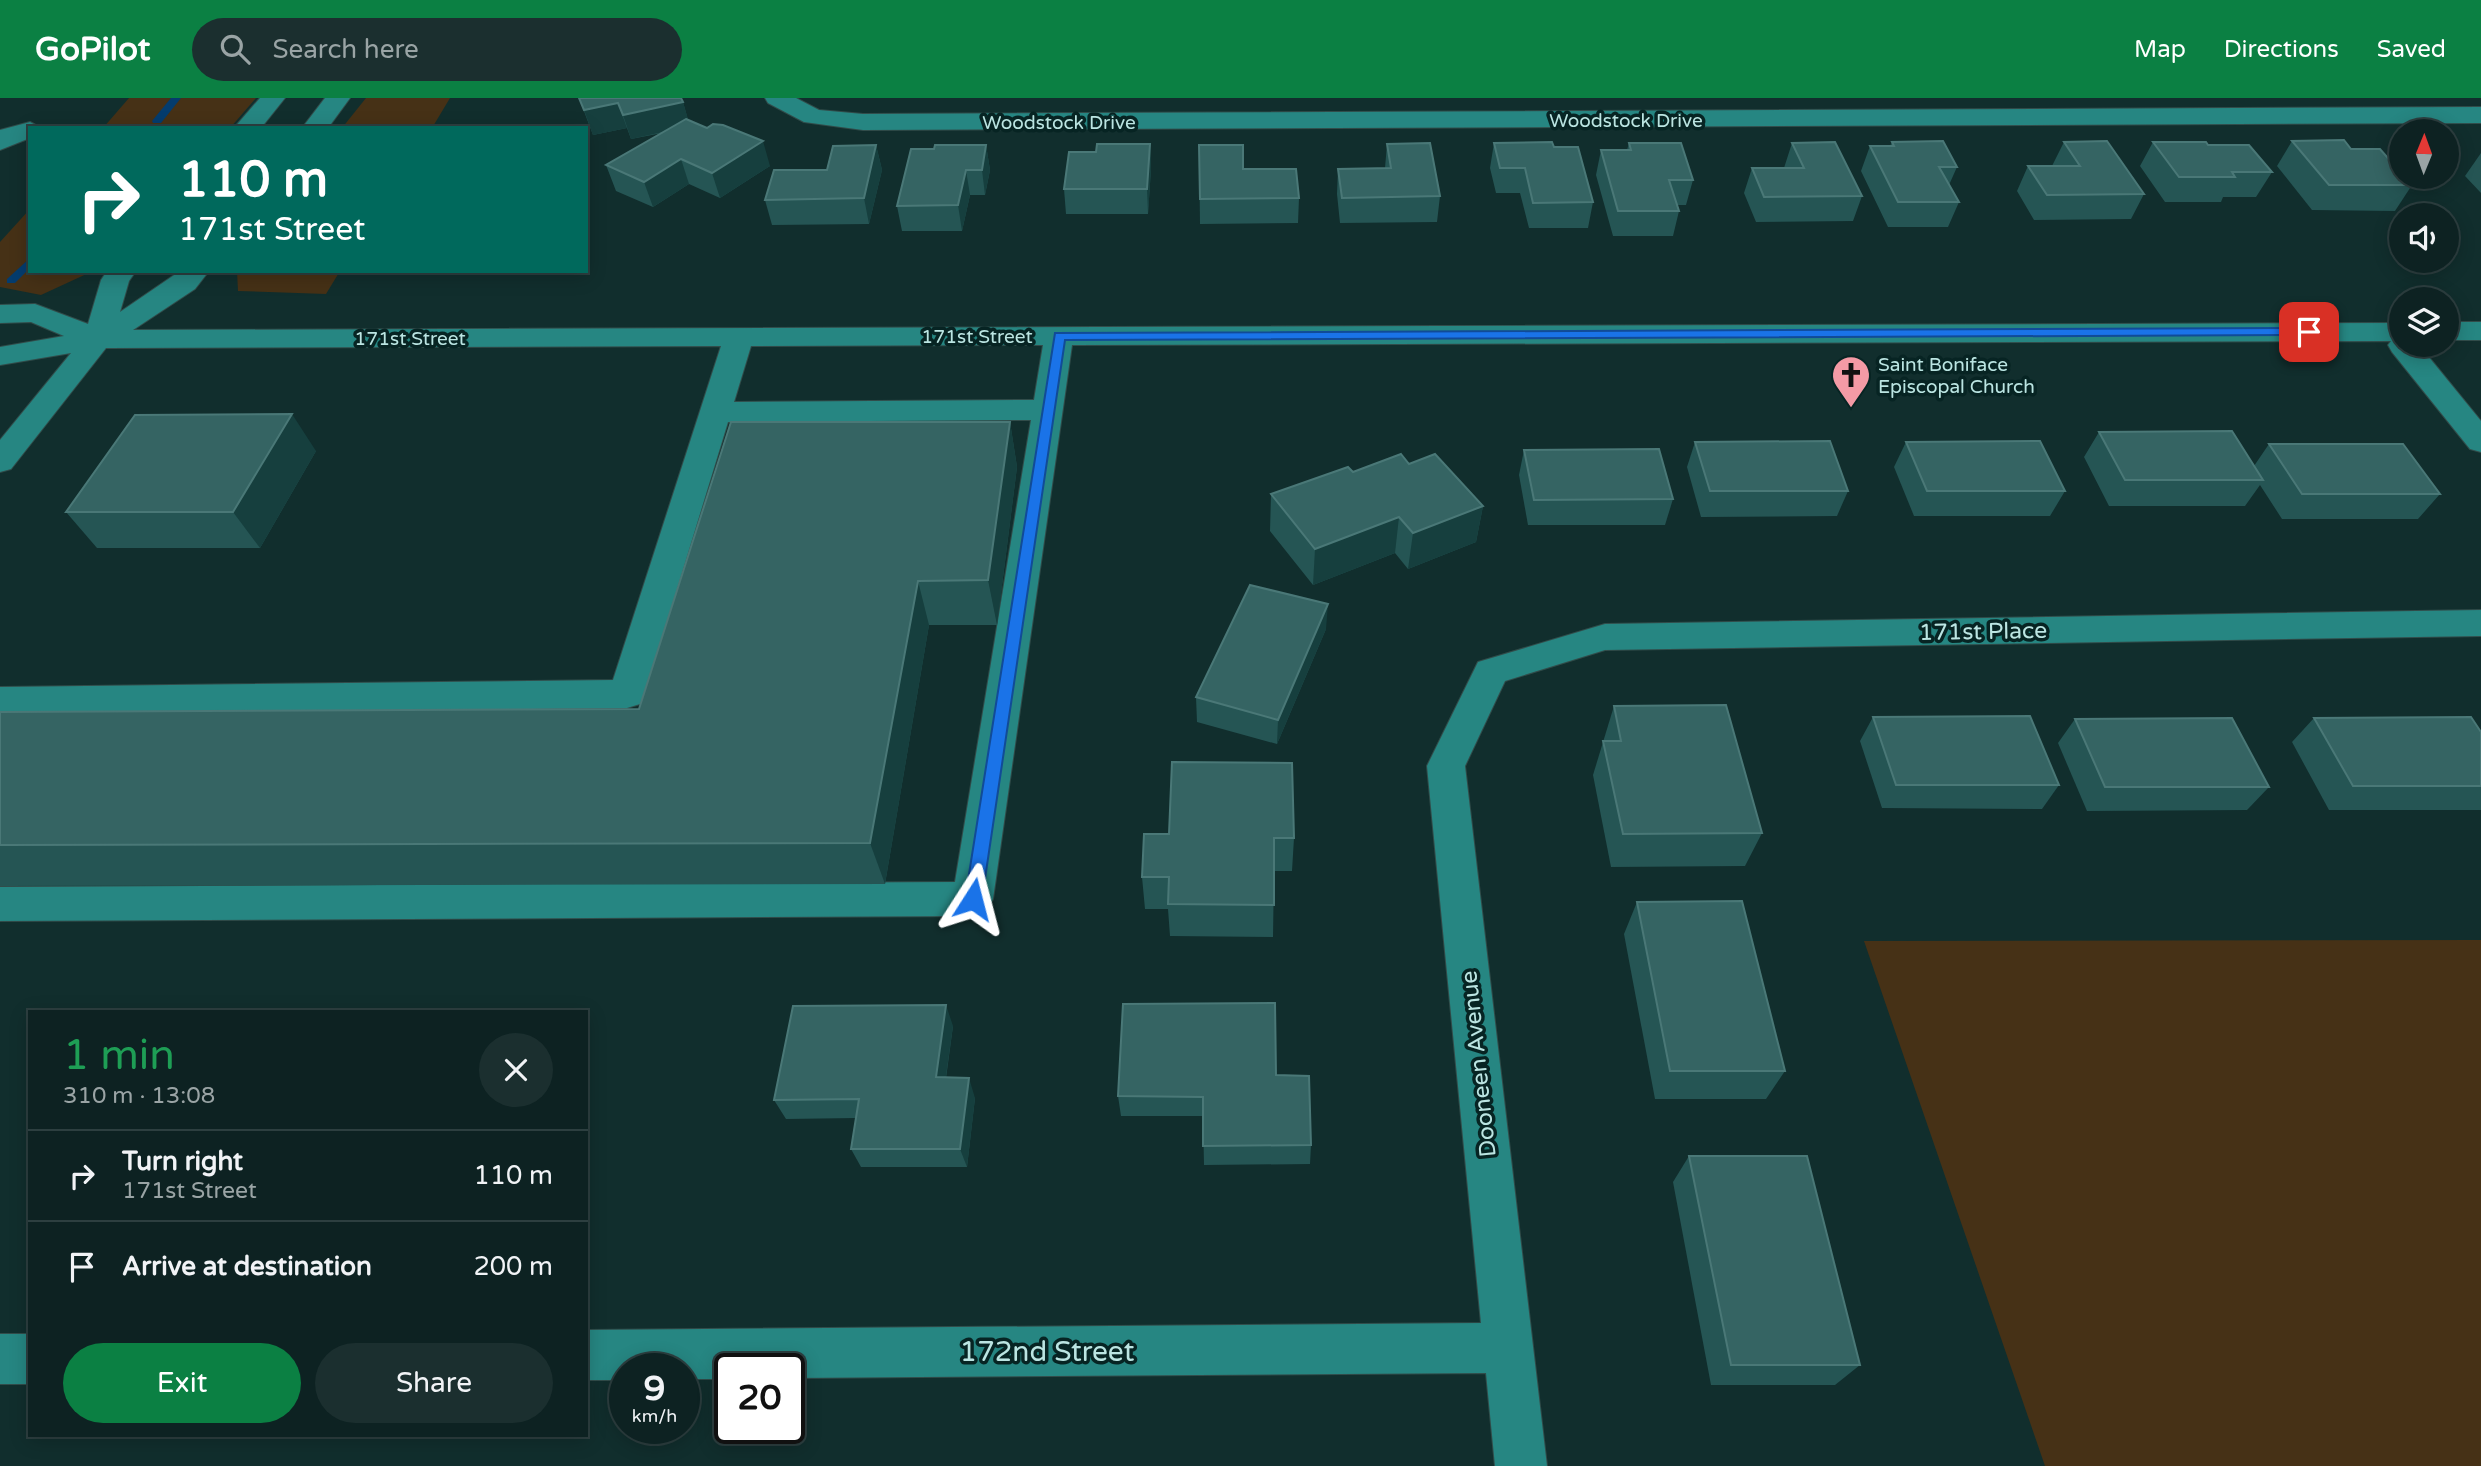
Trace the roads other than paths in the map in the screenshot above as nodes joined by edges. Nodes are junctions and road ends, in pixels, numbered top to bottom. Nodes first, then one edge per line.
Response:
1 (272, 98) edge
2 (338, 98) edge
3 (777, 98) edge
4 (2268, 106) edge
5 (1258, 109) edge
6 (1767, 109) edge
7 (2481, 115) edge
8 (249, 126) edge
9 (317, 126) edge
10 (28, 131) edge
11 (0, 142) edge
12 (120, 273) edge
13 (193, 273) edge
14 (0, 314) edge
15 (2459, 331) edge
16 (2481, 331) edge
17 (1059, 336) junction
18 (739, 337) junction
19 (2389, 337) edge
20 (98, 339) junction
21 (0, 356) edge
22 (2415, 357) edge
23 (1048, 410) junction
24 (716, 412) junction
25 (2481, 442) edge
26 (0, 461) edge
27 (2481, 623) edge
28 (1491, 672) joint
29 (3, 706) edge
30 (0, 904) edge
31 (1508, 1348) junction
32 (588, 1354) edge
33 (0, 1359) edge
34 (28, 1359) edge
35 (1521, 1466) edge

1 - 8 street
2 - 9 street
3 - 5 street, Woodstock Drive
4 - 6 street, Woodstock Drive
4 - 7 street, Woodstock Drive
5 - 6 street, Woodstock Drive
10 - 11 street
12 - 20 street
13 - 20 street
14 - 20 street, 171st Street
15 - 16 street
17 - 18 street, 171st Street
17 - 19 street, 171st Street
17 - 23 street
18 - 20 street, 171st Street
18 - 24 street
20 - 21 street, 171st Street
20 - 26 street
22 - 25 street
23 - 24 street
23 - 30 street
24 - 29 street
27 - 28 street, 171st Place
28 - 31 street, Dooneen Avenue
31 - 32 street, 172nd Street
31 - 35 street, Dooneen Avenue
33 - 34 street

